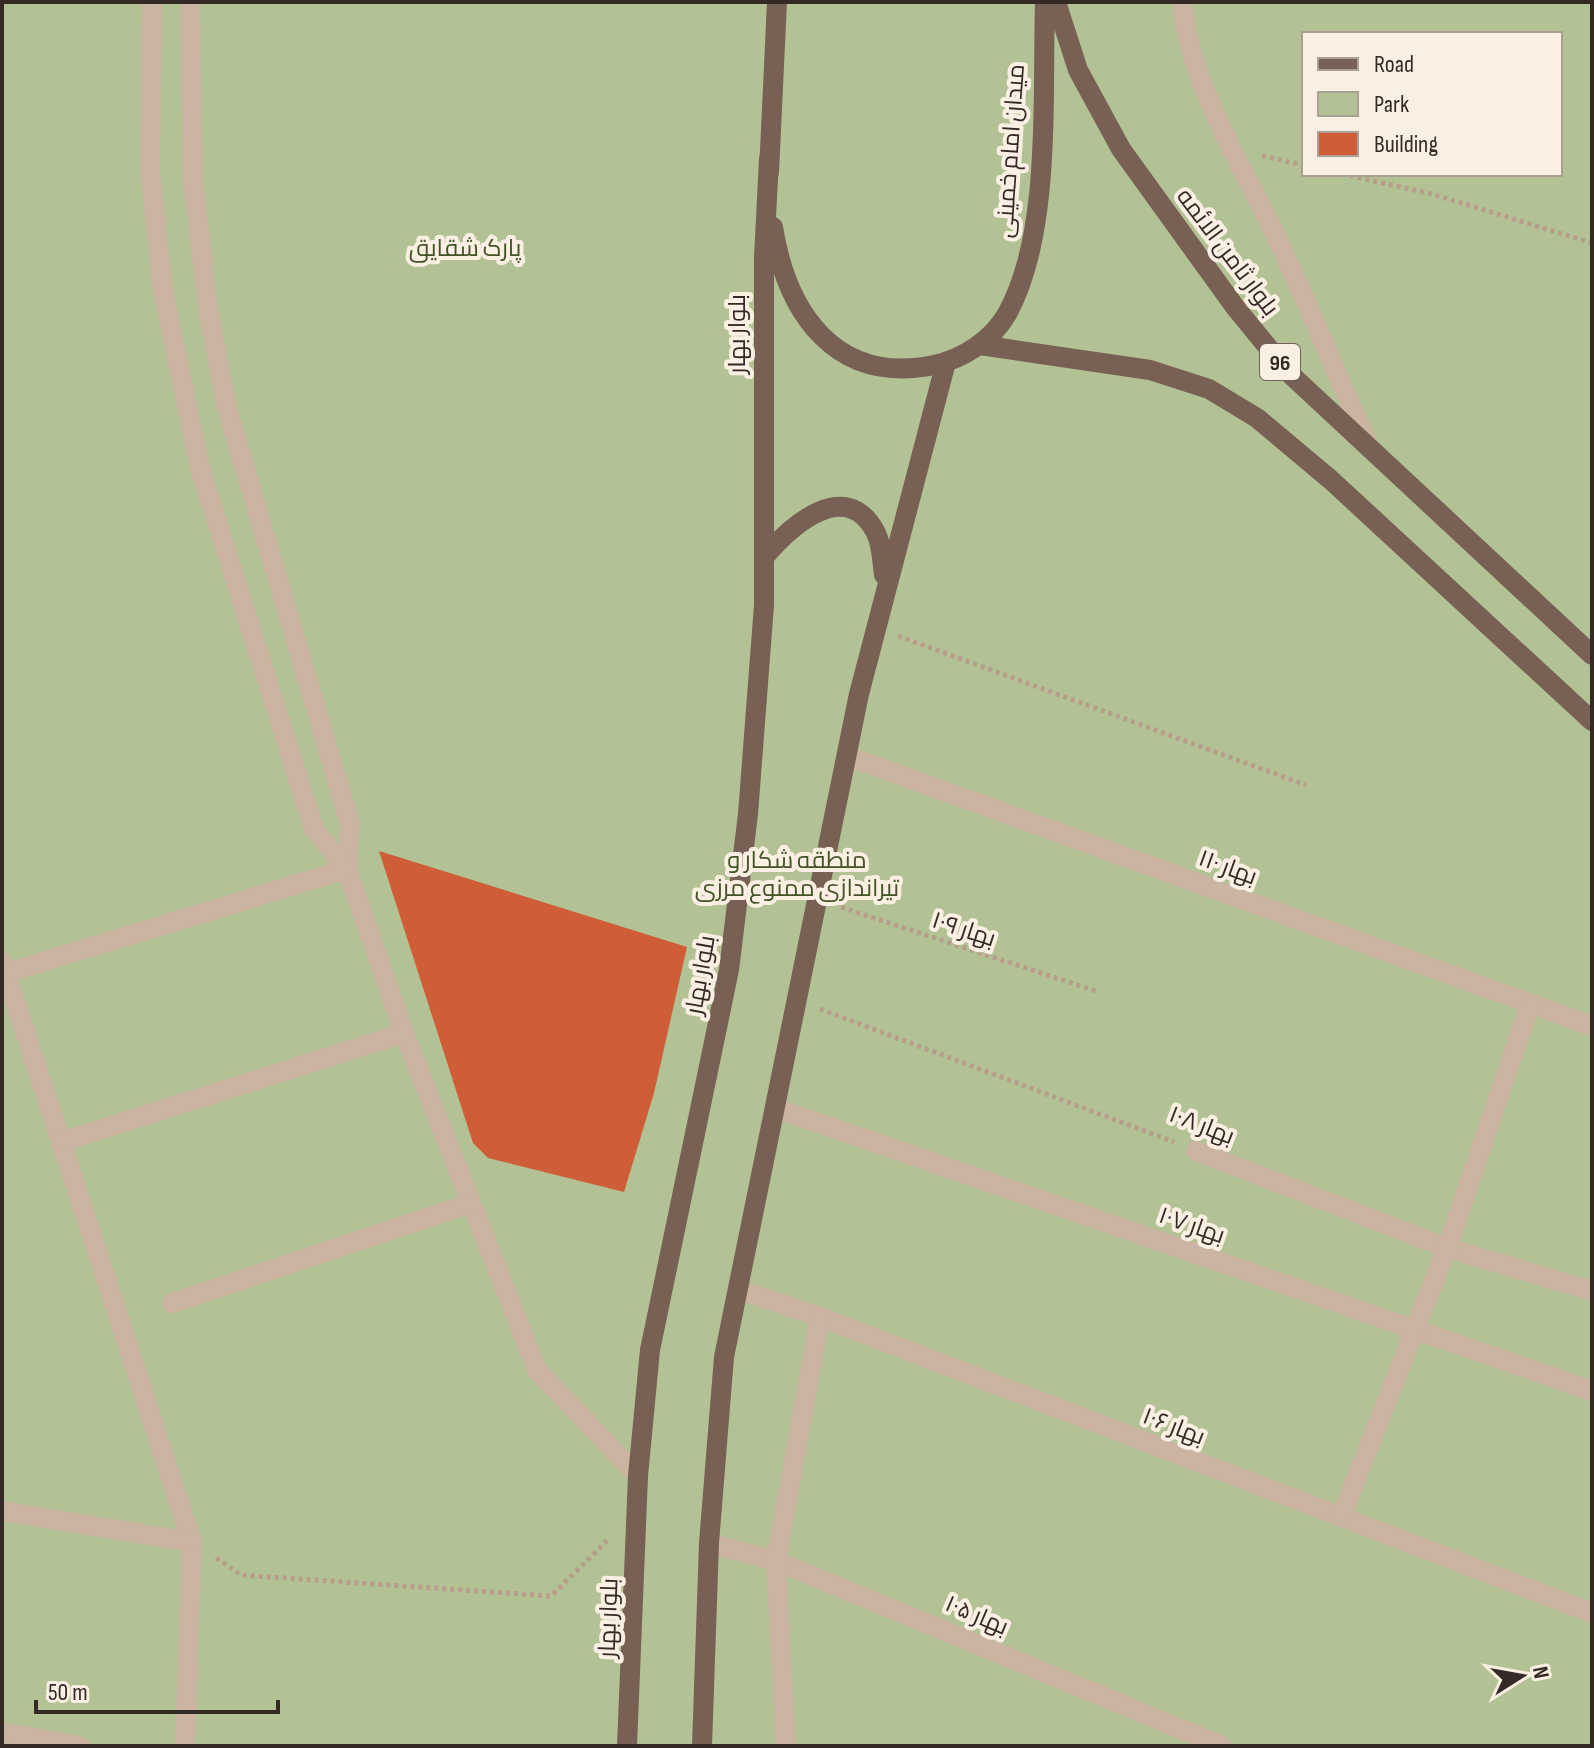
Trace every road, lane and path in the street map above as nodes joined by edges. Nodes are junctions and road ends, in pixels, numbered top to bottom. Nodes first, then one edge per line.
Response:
1 (152, 2) edge
2 (190, 2) edge
3 (777, 2) edge
4 (1045, 2) edge
5 (1056, 2) edge
6 (1182, 2) edge
7 (769, 159) junction
8 (1351, 176) edge
9 (1592, 243) edge
10 (980, 345) junction
11 (946, 362) junction
12 (1372, 453) junction
13 (766, 555) junction
14 (885, 587) junction
15 (875, 627) junction
16 (1592, 655) edge
17 (1592, 721) edge
18 (847, 756) junction
19 (1306, 785) dead end
20 (347, 869) junction
21 (818, 899) junction
22 (3, 969) edge
23 (1099, 992) dead end
24 (797, 1001) junction
25 (1530, 1004) junction
26 (1592, 1026) edge
27 (404, 1033) junction
28 (775, 1108) junction
29 (61, 1142) junction
30 (1196, 1151) joint
31 (471, 1203) junction
32 (1447, 1248) junction
33 (737, 1289) junction
34 (1592, 1291) edge
35 (172, 1303) dead end
36 (820, 1317) junction
37 (1414, 1330) junction
38 (1592, 1391) edge
39 (638, 1476) junction
40 (2, 1511) edge
41 (637, 1512) junction
42 (1341, 1517) junction
43 (192, 1542) junction
44 (709, 1543) junction
45 (776, 1561) junction
46 (1592, 1613) edge
47 (2, 1732) edge
48 (80, 1746) edge
49 (185, 1746) edge
50 (627, 1746) edge
51 (702, 1746) edge
52 (786, 1746) edge
53 (1222, 1746) edge

1 - 20 street
2 - 20 street
3 - 7 main road, میدان امام خمینی
4 - 10 main road, میدان امام خمینی
5 - 12 main road, بلوار ثامن الائمه / 96
6 - 12 street
7 - 11 main road, میدان امام خمینی
7 - 13 main road, بلوار بهار
8 - 9 path
10 - 11 main road, میدان امام خمینی
10 - 17 main road, 96
11 - 14 main road
12 - 16 main road, بلوار ثامن الائمه / 96
13 - 14 main road
13 - 39 main road, بلوار بهار
14 - 15 main road
15 - 18 main road
15 - 19 path
18 - 21 main road
18 - 25 street, بهار ۱۱۰
20 - 22 street
20 - 27 street
21 - 23 path, بهار ۱۰۹
21 - 24 main road
22 - 29 street
24 - 28 main road
24 - 30 path, بهار ۱۰۸
25 - 26 street, بهار ۱۱۰
25 - 32 street
27 - 29 street
27 - 31 street
28 - 33 main road
28 - 37 street, بهار ۱۰۷
29 - 43 street
30 - 32 street, بهار ۱۰۸
31 - 35 street
31 - 39 street
32 - 34 street, بهار ۱۰۸
32 - 37 street
33 - 36 street, بهار ۱۰۶
33 - 44 main road
36 - 42 street, بهار ۱۰۶
36 - 45 street
37 - 38 street, بهار ۱۰۷
37 - 42 street
39 - 41 main road, بلوار بهار
40 - 43 street
41 - 43 path
41 - 50 main road, بلوار بهار
42 - 46 street, بهار ۱۰۶
43 - 49 street
44 - 45 street, بهار ۱۰۵
44 - 51 main road
45 - 52 street
45 - 53 street, بهار ۱۰۵
47 - 48 street

